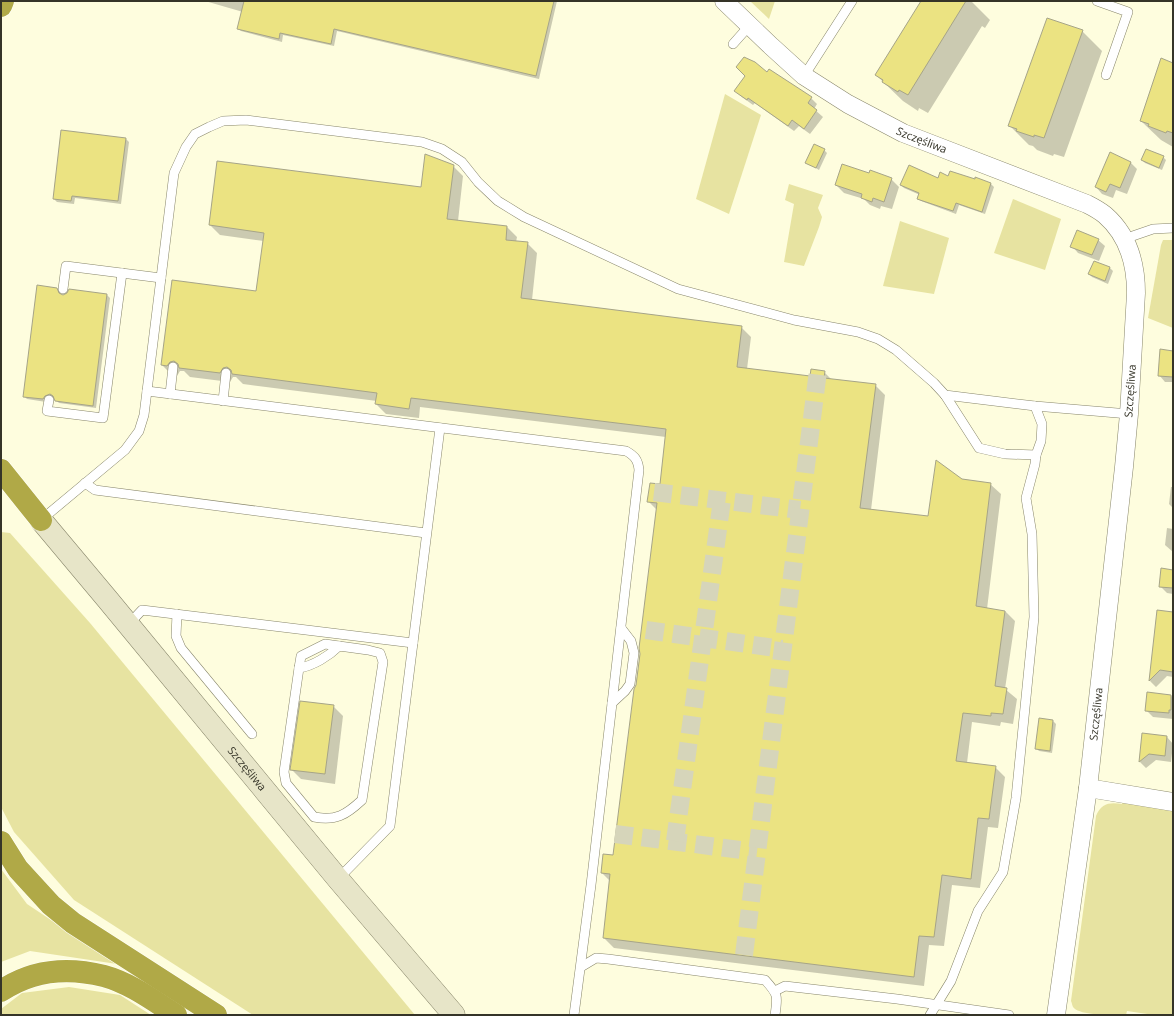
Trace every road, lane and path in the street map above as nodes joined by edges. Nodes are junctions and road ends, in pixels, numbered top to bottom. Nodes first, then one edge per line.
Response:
1 (3, 1) edge
2 (724, 1) edge
3 (852, 1) edge
4 (1097, 1) edge
5 (1, 6) edge
6 (749, 26) junction
7 (732, 44) dead end
8 (1106, 75) dead end
9 (804, 76) junction
10 (1173, 228) edge
11 (1124, 239) junction
12 (122, 273) junction
13 (161, 278) junction
14 (64, 289) dead end
15 (173, 367) dead end
16 (226, 373) dead end
17 (147, 391) junction
18 (170, 394) junction
19 (945, 395) junction
20 (49, 400) dead end
21 (223, 400) junction
22 (1035, 406) junction
23 (1129, 414) junction
24 (440, 428) junction
25 (1036, 455) junction
26 (1, 470) edge
27 (85, 483) junction
28 (41, 520) junction
29 (426, 532) junction
30 (177, 614) junction
31 (135, 618) junction
32 (621, 628) junction
33 (412, 642) junction
34 (612, 703) junction
35 (252, 734) dead end
36 (364, 787) joint
37 (1088, 788) junction
38 (1173, 802) edge
39 (1, 842) edge
40 (338, 879) junction
41 (581, 967) junction
42 (1, 990) edge
43 (775, 991) junction
44 (936, 1004) junction
45 (176, 1015) edge
46 (216, 1015) edge
47 (454, 1015) edge
48 (574, 1015) edge
49 (775, 1015) edge
50 (930, 1015) edge
51 (1009, 1015) edge
52 (1056, 1015) edge

1 - 5 highway
2 - 6 street, Szczęśliwa
3 - 9 lane
4 - 8 lane
6 - 7 lane
6 - 9 street, Szczęśliwa
9 - 11 street, Szczęśliwa
10 - 11 lane
11 - 23 street, Szczęśliwa
12 - 13 lane
12 - 14 lane
12 - 20 lane
13 - 17 lane
13 - 19 lane
15 - 18 lane
16 - 21 lane
17 - 18 lane
17 - 27 lane
18 - 21 lane
19 - 22 lane
19 - 25 lane
21 - 24 lane
22 - 23 lane
22 - 25 lane
23 - 37 street, Szczęśliwa
24 - 29 lane
24 - 32 lane
25 - 44 lane
26 - 28 highway
27 - 28 lane
27 - 29 lane
28 - 31 street, Szczęśliwa
29 - 33 lane
30 - 31 lane
30 - 33 lane
30 - 35 lane
31 - 40 street, Szczęśliwa
32 - 34 lane
32 - 34 lane
33 - 40 lane
34 - 41 lane
36 - 36 lane
37 - 38 street
37 - 52 street, Szczęśliwa
39 - 46 highway
40 - 47 street, Szczęśliwa
41 - 43 lane
41 - 48 lane
42 - 45 highway
43 - 44 lane
43 - 49 lane
44 - 50 lane
44 - 51 lane

